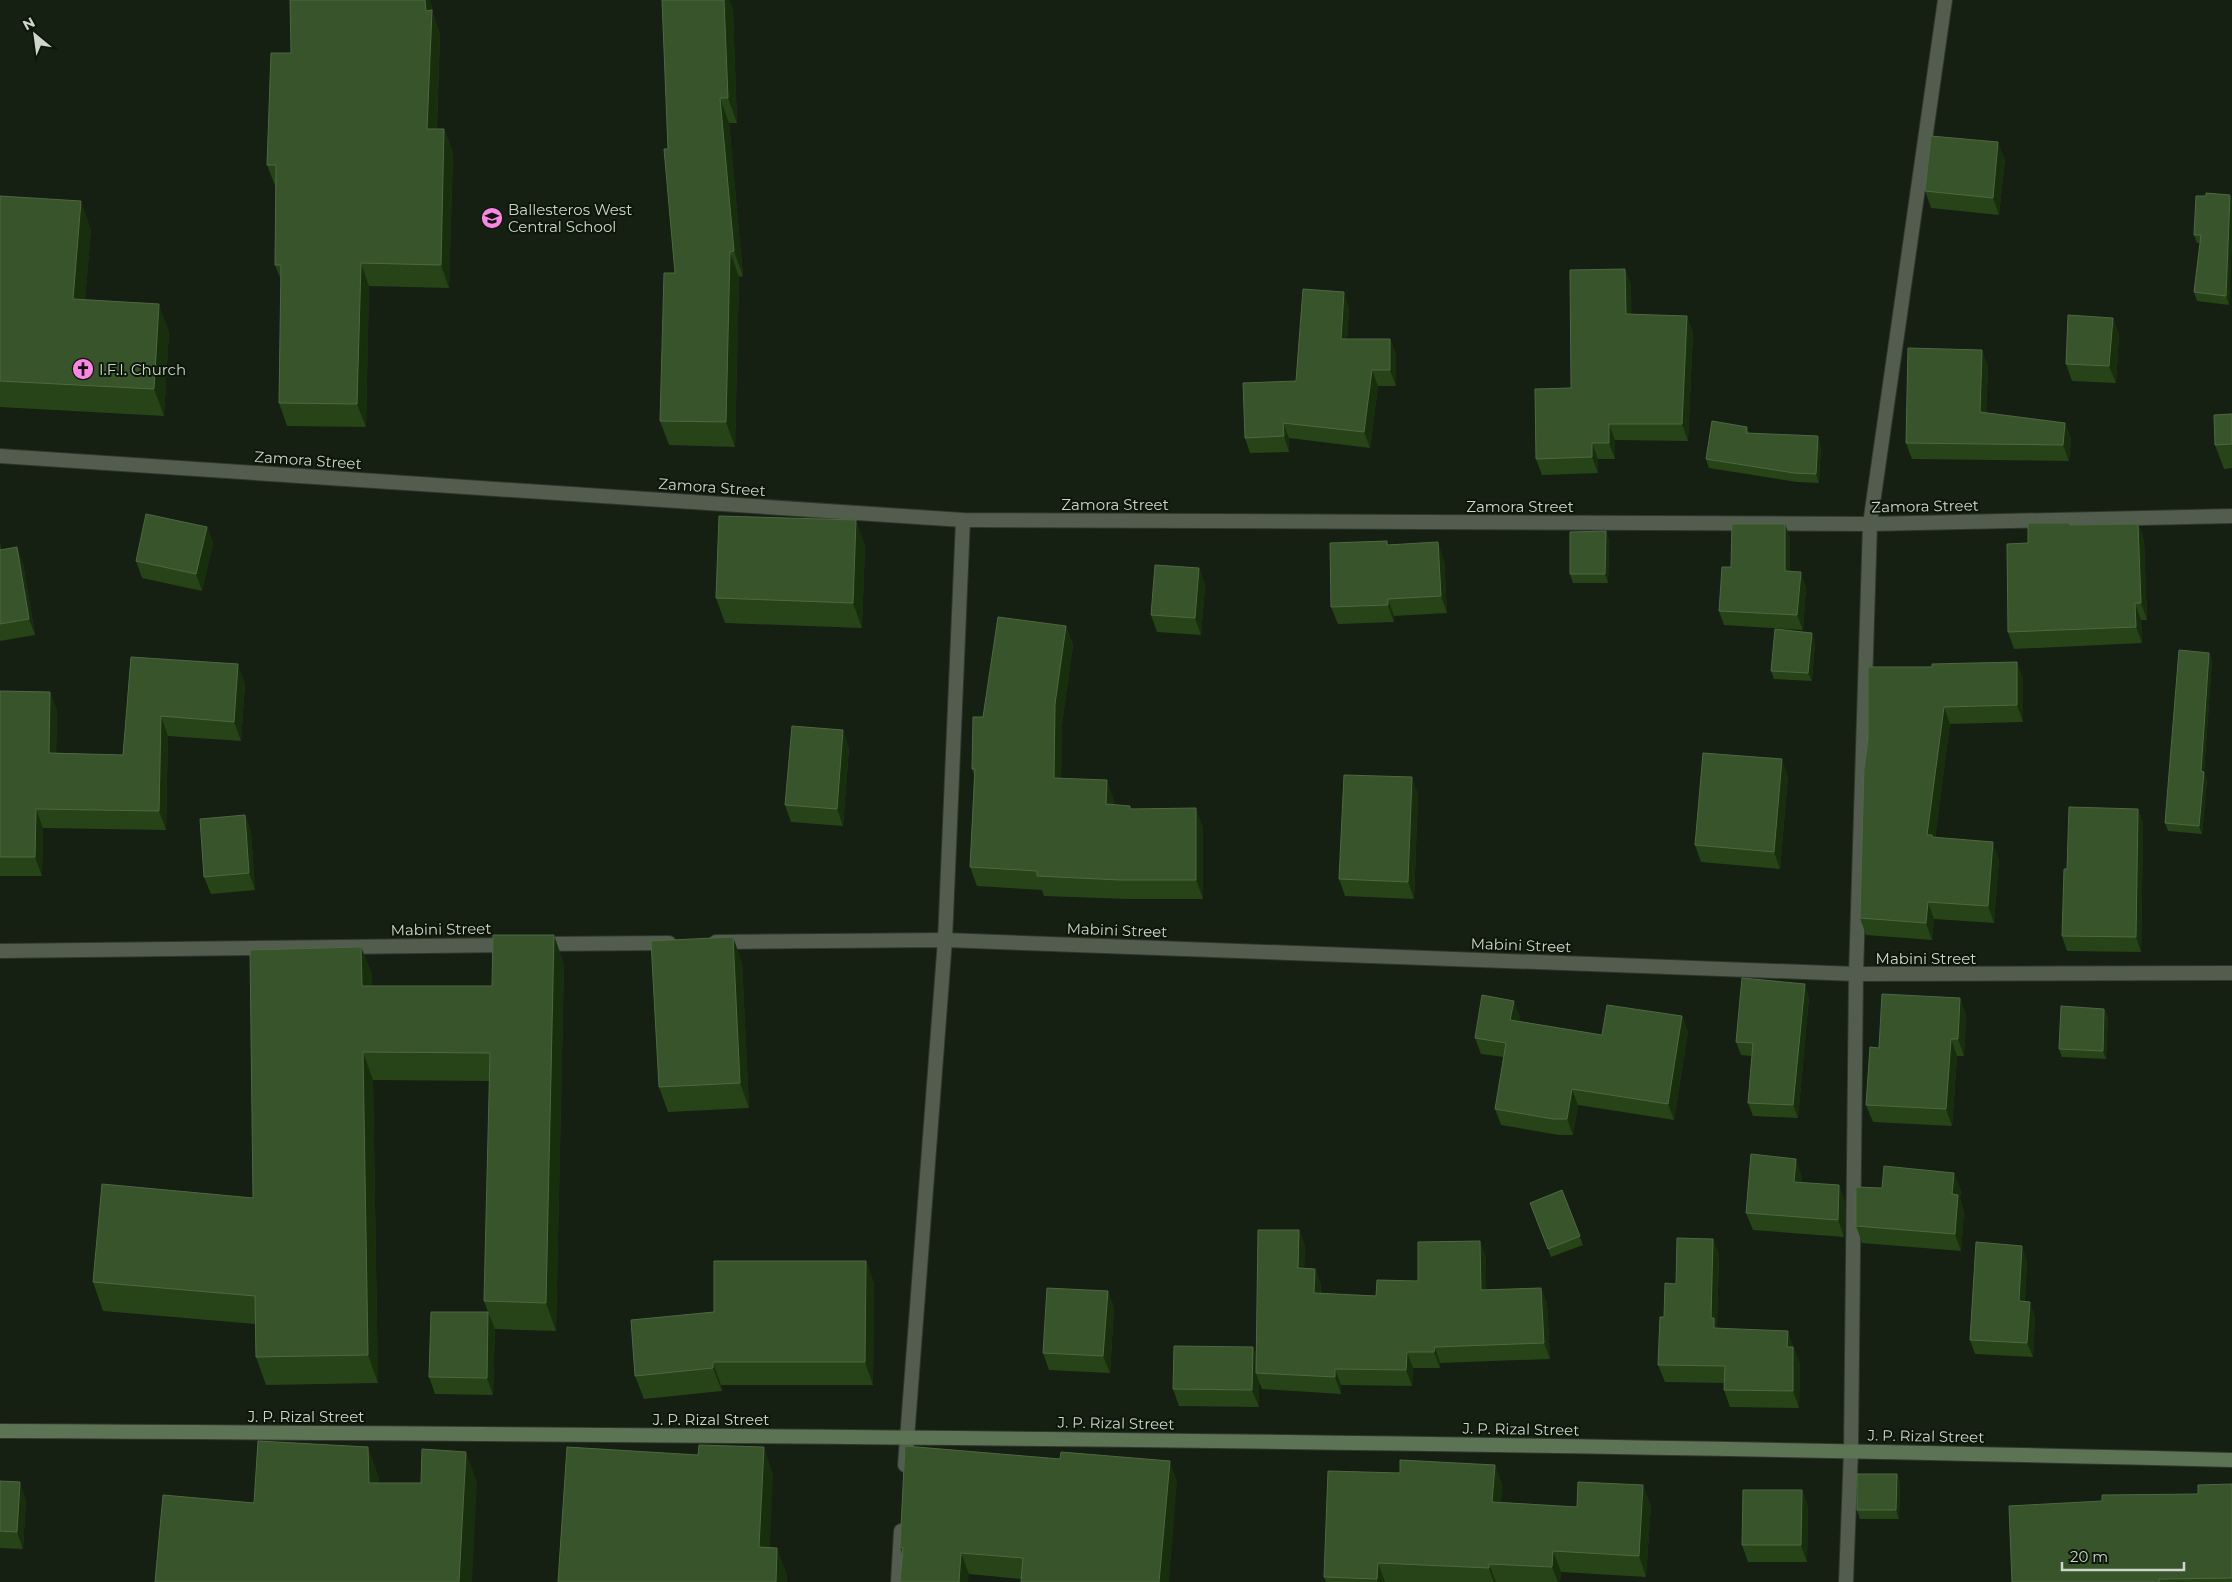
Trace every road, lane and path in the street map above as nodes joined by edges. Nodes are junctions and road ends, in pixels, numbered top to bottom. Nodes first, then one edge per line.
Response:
1 (1945, 0) edge
2 (0, 456) edge
3 (2232, 516) edge
4 (963, 520) junction
5 (1870, 524) junction
6 (945, 940) junction
7 (706, 942) edge
8 (686, 943) edge
9 (0, 951) edge
10 (2232, 973) edge
11 (1856, 974) junction
12 (0, 1430) edge
13 (906, 1436) junction
14 (1851, 1450) junction
15 (2232, 1460) edge
16 (904, 1475) edge
17 (902, 1514) edge
18 (898, 1582) edge
19 (1846, 1582) edge

1 - 5 street
2 - 4 street, Zamora Street
3 - 5 street, Zamora Street
4 - 5 street, Zamora Street
4 - 6 street
5 - 11 street
6 - 7 street, Mabini Street
6 - 11 street, Mabini Street
6 - 13 street
8 - 9 street, Mabini Street
10 - 11 street, Mabini Street
11 - 14 street
12 - 13 main road, J. P. Rizal Street
13 - 14 main road, J. P. Rizal Street
13 - 16 street
14 - 15 main road, J. P. Rizal Street
14 - 19 street
17 - 18 street

